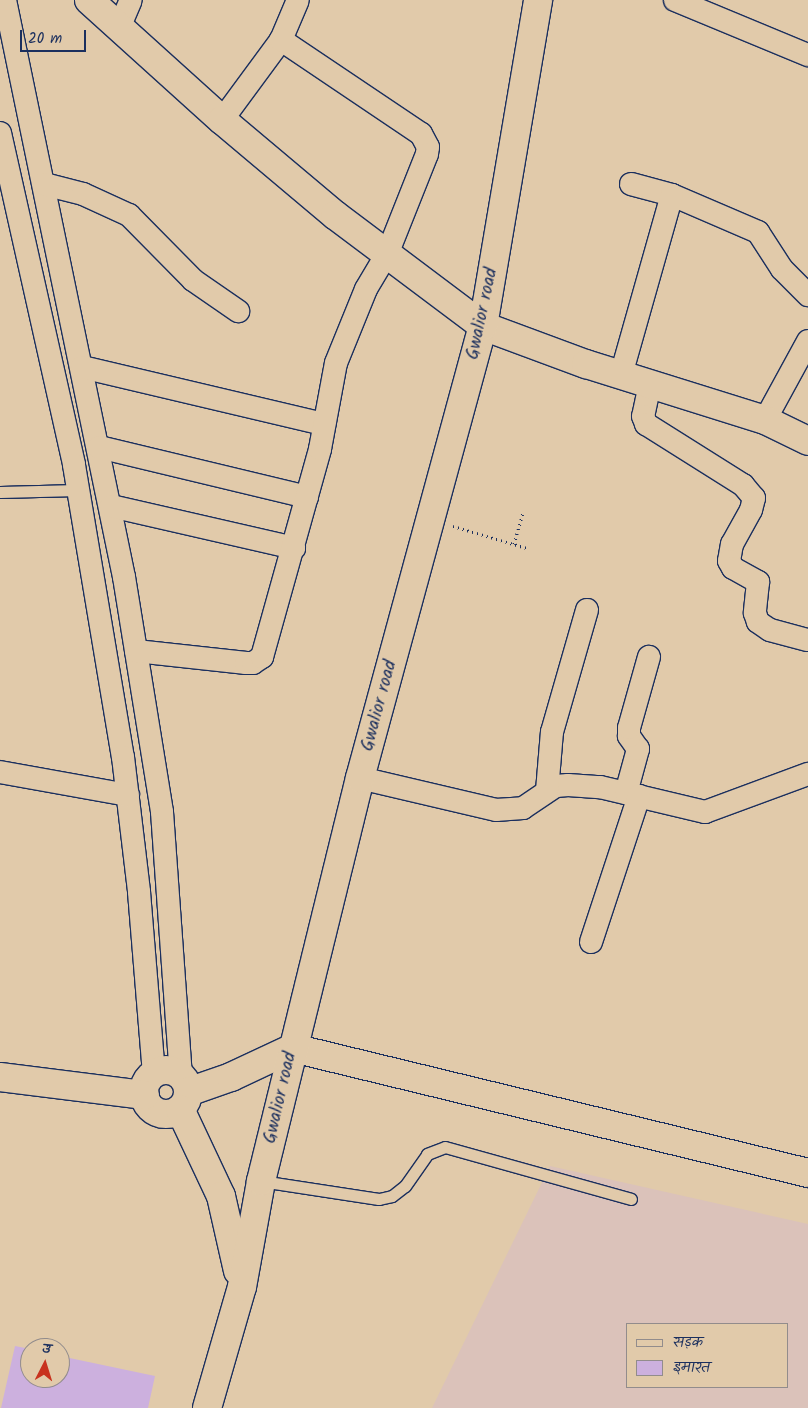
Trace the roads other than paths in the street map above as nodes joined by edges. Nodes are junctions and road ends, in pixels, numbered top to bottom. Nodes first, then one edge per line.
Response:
1 (5, 0) edge
2 (89, 0) edge
3 (131, 0) edge
4 (298, 0) edge
5 (538, 0) edge
6 (675, 0) edge
7 (119, 28) junction
8 (282, 40) junction
9 (808, 55) edge
10 (222, 120) junction
11 (0, 133) edge
12 (44, 184) junction
13 (631, 184) dead end
14 (672, 194) junction
15 (8, 204) edge
16 (388, 252) junction
17 (808, 295) edge
18 (238, 311) dead end
19 (483, 326) junction
20 (808, 342) edge
21 (82, 367) junction
22 (621, 375) junction
23 (650, 384) junction
24 (765, 420) junction
25 (324, 424) junction
26 (808, 441) edge
27 (99, 447) junction
28 (78, 490) junction
29 (0, 492) edge
30 (307, 498) junction
31 (111, 506) junction
32 (294, 548) junction
33 (587, 610) dead end
34 (808, 640) edge
35 (136, 651) junction
36 (649, 658) dead end
37 (0, 772) edge
38 (808, 774) edge
39 (360, 778) junction
40 (547, 791) junction
41 (632, 794) junction
42 (128, 795) junction
43 (591, 942) dead end
44 (293, 1048) junction
45 (0, 1077) edge
46 (149, 1085) junction
47 (183, 1092) junction
48 (808, 1173) edge
49 (261, 1182) junction
50 (631, 1199) dead end
51 (242, 1287) junction
52 (207, 1408) edge

1 - 12 street
2 - 7 street
3 - 7 street
4 - 8 street
5 - 19 street, Gwalior road
6 - 9 street
7 - 10 street
8 - 10 street
8 - 16 street
10 - 16 street
11 - 15 street
12 - 18 street
12 - 21 street
13 - 14 street
14 - 17 street
14 - 22 street
15 - 28 street
16 - 19 street
16 - 25 street
19 - 22 street
19 - 39 street, Gwalior road
20 - 24 street
21 - 25 street
21 - 27 street
22 - 23 street
23 - 24 street
23 - 34 street
24 - 26 street
25 - 30 street
27 - 30 street
27 - 31 street
28 - 29 lane
28 - 42 street
30 - 32 street
31 - 32 street
31 - 35 street
32 - 35 street
33 - 40 street
35 - 47 street
36 - 41 street
37 - 42 street
38 - 41 street
39 - 40 street
39 - 44 street, Gwalior road
40 - 41 street
41 - 43 street
42 - 46 street
44 - 47 street
44 - 48 street
44 - 49 street, Gwalior road
45 - 46 street
46 - 47 street
46 - 47 street
47 - 51 street
49 - 50 lane
49 - 51 street, Gwalior road
51 - 52 street, Gwalior road

